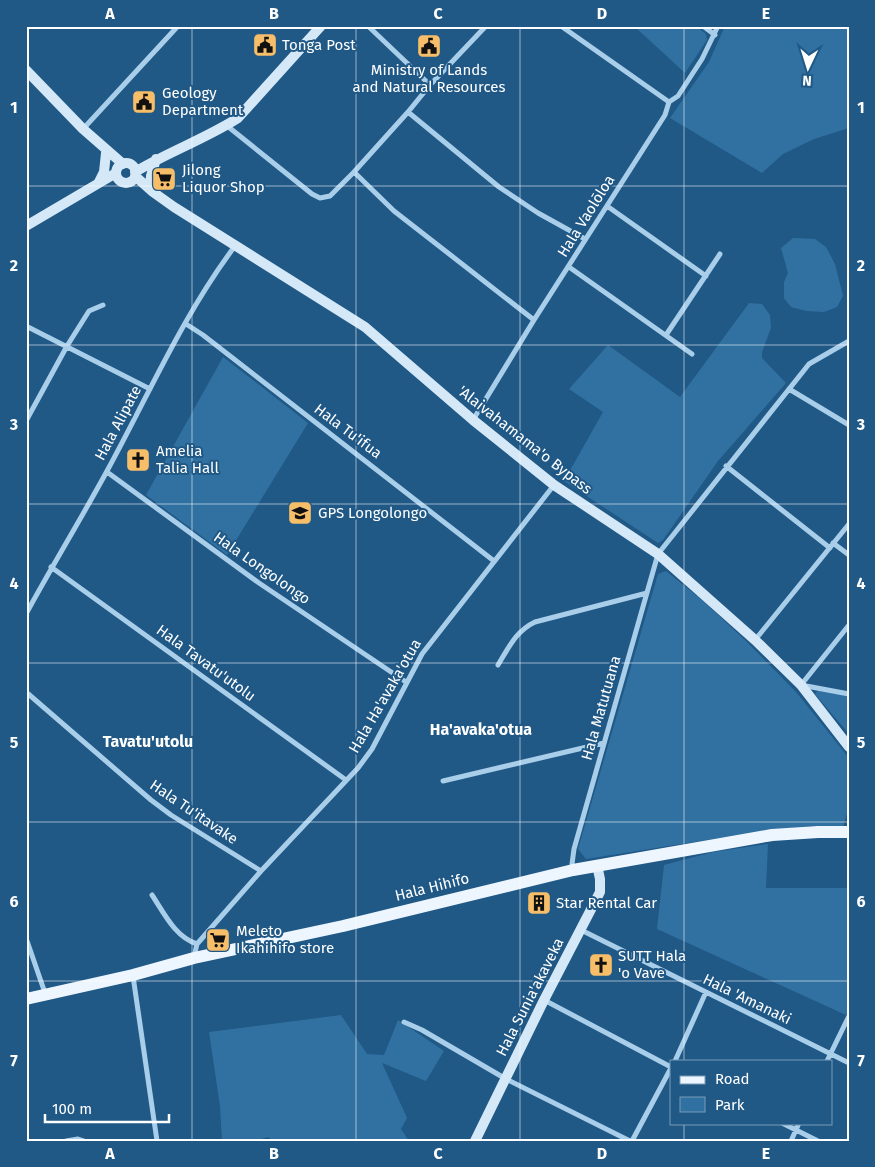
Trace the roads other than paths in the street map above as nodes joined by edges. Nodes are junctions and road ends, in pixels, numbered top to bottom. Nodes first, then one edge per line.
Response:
1 (178, 26) edge
2 (320, 26) edge
3 (368, 26) edge
4 (486, 26) edge
5 (561, 26) edge
6 (703, 26) edge
7 (718, 26) edge
8 (715, 35) junction
9 (26, 70) edge
10 (430, 85) junction
11 (669, 102) junction
12 (408, 112) junction
13 (226, 125) junction
14 (83, 129) junction
15 (104, 149) junction
16 (158, 159) junction
17 (354, 172) junction
18 (126, 173) junction
19 (93, 187) junction
20 (151, 191) junction
21 (607, 206) junction
22 (26, 226) edge
23 (585, 239) junction
24 (235, 246) junction
25 (720, 254) dead end
26 (569, 267) junction
27 (706, 276) junction
28 (103, 305) dead end
29 (534, 320) junction
30 (186, 324) junction
31 (26, 326) edge
32 (666, 335) junction
33 (849, 342) edge
34 (67, 346) junction
35 (692, 354) dead end
36 (150, 389) junction
37 (789, 389) junction
38 (473, 420) junction
39 (26, 421) edge
40 (849, 425) edge
41 (726, 466) junction
42 (107, 472) junction
43 (554, 485) junction
44 (849, 524) edge
45 (831, 546) junction
46 (658, 554) junction
47 (849, 555) edge
48 (494, 561) junction
49 (51, 567) junction
50 (648, 593) junction
51 (26, 614) edge
52 (849, 625) edge
53 (756, 640) junction
54 (498, 665) dead end
55 (406, 682) junction
56 (800, 685) junction
57 (26, 692) edge
58 (849, 694) edge
59 (604, 743) junction
60 (849, 746) edge
61 (346, 780) junction
62 (443, 781) dead end
63 (849, 832) edge
64 (597, 865) junction
65 (573, 870) junction
66 (261, 871) junction
67 (152, 894) dead end
68 (580, 930) junction
69 (26, 938) edge
70 (196, 944) junction
71 (194, 958) junction
72 (133, 975) junction
73 (706, 992) junction
74 (46, 996) junction
75 (26, 1000) edge
76 (544, 1000) junction
77 (849, 1016) edge
78 (404, 1022) dead end
79 (831, 1054) junction
80 (675, 1060) edge
81 (828, 1060) edge
82 (849, 1063) edge
83 (670, 1067) edge
84 (670, 1070) edge
85 (506, 1079) junction
86 (784, 1124) edge
87 (799, 1124) edge
88 (796, 1130) junction
89 (66, 1141) edge
90 (84, 1141) edge
91 (158, 1141) edge
92 (475, 1141) edge
93 (631, 1141) edge
94 (791, 1141) edge
95 (818, 1141) edge

1 - 14 street
2 - 13 main road
3 - 10 street
4 - 10 street
5 - 11 street
6 - 8 street
7 - 8 street, Hala Vaolōloa
8 - 11 street, Hala Vaolōloa
9 - 14 main road
10 - 12 street
11 - 21 street, Hala Vaolōloa
12 - 17 street
12 - 23 street
13 - 16 main road
13 - 17 street
14 - 15 main road
15 - 18 main road
15 - 19 main road
16 - 18 main road
16 - 20 main road
17 - 29 street
18 - 19 main road
18 - 20 main road, 'Alaivahamama'o Bypass
19 - 22 main road
20 - 24 main road, 'Alaivahamama'o Bypass
21 - 23 street, Hala Vaolōloa
21 - 27 street
23 - 26 street, Hala Vaolōloa
24 - 30 street, Hala Alipate
24 - 38 main road, 'Alaivahamama'o Bypass
25 - 27 street
26 - 29 street, Hala Vaolōloa
26 - 32 street
27 - 32 street
28 - 34 street
29 - 38 street, Hala Vaolōloa
30 - 36 street, Hala Alipate
30 - 48 street, Hala Tu'ifua
31 - 34 street
32 - 35 street
33 - 37 street
34 - 36 street
34 - 39 street
36 - 42 street, Hala Alipate
37 - 40 street
37 - 41 street
38 - 43 main road, 'Alaivahamama'o Bypass
41 - 45 street
41 - 46 street
42 - 49 street, Hala Alipate
42 - 55 street, Hala Longolongo
43 - 46 main road, 'Alaivahamama'o Bypass
43 - 48 street, Hala Ha'avaka'otua
44 - 45 street
45 - 47 street
45 - 53 street
46 - 50 street, Hala Matutuana
46 - 53 main road, 'Alaivahamama'o Bypass
48 - 55 street, Hala Ha'avaka'otua
49 - 51 street, Hala Alipate
49 - 61 street, Hala Tavatu'utolu
50 - 54 street
50 - 59 street, Hala Matutuana
52 - 56 street
53 - 56 main road, 'Alaivahamama'o Bypass
55 - 61 street, Hala Ha'avaka'otua
56 - 58 street
56 - 60 main road, 'Alaivahamama'o Bypass
57 - 66 street, Hala Tu'itavake
59 - 62 street
59 - 65 street, Hala Matutuana
61 - 66 street, Hala Ha'avaka'otua
63 - 64 main road, Hala Hihifo
64 - 65 main road, Hala Hihifo
64 - 68 main road, Hala Sunia'akaveka
65 - 71 main road, Hala Hihifo
66 - 70 street, Hala Ha'avaka'otua
67 - 70 street
68 - 73 street, Hala 'Amanaki
68 - 76 main road, Hala Sunia'akaveka
69 - 74 street
70 - 71 street
71 - 72 main road, Hala Hihifo
72 - 74 main road, Hala Hihifo
72 - 91 street
73 - 79 street, Hala 'Amanaki
73 - 80 street
74 - 75 main road, Hala Hihifo
76 - 83 street
76 - 85 main road, Hala Sunia'akaveka
77 - 79 street
78 - 85 street
79 - 81 street
79 - 82 street, Hala 'Amanaki
84 - 93 street
85 - 92 main road, Hala Sunia'akaveka
85 - 93 street
86 - 88 street
87 - 88 street
88 - 94 street
88 - 95 street
89 - 90 street

